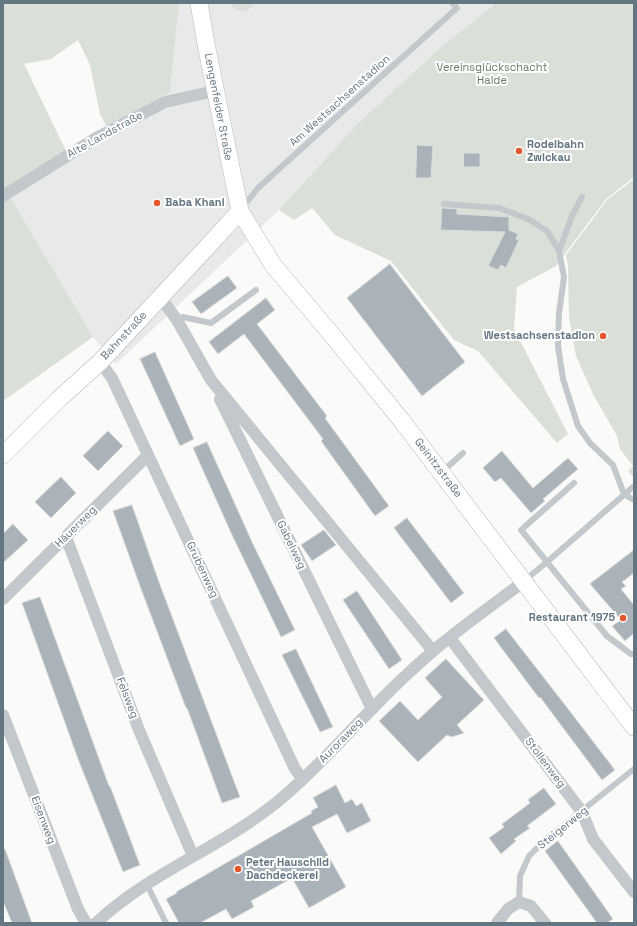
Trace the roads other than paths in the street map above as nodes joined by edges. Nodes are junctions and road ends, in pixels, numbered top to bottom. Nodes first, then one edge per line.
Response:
1 (199, 3) edge
2 (452, 3) edge
3 (215, 91) junction
4 (3, 196) edge
5 (582, 197) dead end
6 (444, 204) dead end
7 (240, 211) junction
8 (559, 251) junction
9 (256, 290) dead end
10 (160, 297) junction
11 (177, 320) junction
12 (100, 362) junction
13 (211, 380) junction
14 (3, 454) edge
15 (463, 454) dead end
16 (148, 455) junction
17 (442, 473) junction
18 (574, 482) dead end
19 (634, 486) edge
20 (624, 494) junction
21 (634, 500) edge
22 (66, 537) junction
23 (547, 562) junction
24 (523, 582) junction
25 (3, 599) edge
26 (450, 638) junction
27 (433, 651) junction
28 (634, 654) edge
29 (372, 709) junction
30 (3, 715) edge
31 (634, 727) edge
32 (634, 769) edge
33 (303, 779) junction
34 (582, 812) junction
35 (193, 856) junction
36 (147, 885) junction
37 (634, 892) edge
38 (519, 902) junction
39 (86, 923) edge
40 (96, 923) edge
41 (166, 923) edge
42 (497, 923) edge
43 (545, 923) edge

1 - 3 main road, Lengenfelder Straße
2 - 7 lane, Am Westsachsenstadion
3 - 4 street, Alte Landstraße
3 - 7 main road, Lengenfelder Straße
5 - 8 lane
6 - 8 lane
7 - 10 main road, Bahnstraße
7 - 17 main road, Geinitzstraße
8 - 20 lane
9 - 11 lane
10 - 11 street, Gabelweg
10 - 12 main road, Bahnstraße
11 - 13 street, Gabelweg
12 - 14 main road, Bahnstraße
12 - 16 street, Grubenweg
13 - 27 street, Gabelweg
13 - 29 street, Gabelweg
15 - 17 lane
16 - 22 street, Häuerweg
16 - 33 street, Grubenweg
17 - 24 main road, Geinitzstraße
18 - 23 lane
19 - 20 lane
20 - 21 lane
20 - 23 lane
22 - 25 street, Häuerweg
22 - 35 street, Felsweg
23 - 24 lane
23 - 28 lane
24 - 26 street, Auroraweg
24 - 31 main road, Geinitzstraße
26 - 27 street, Auroraweg
26 - 34 street, Stollenweg
27 - 29 street, Auroraweg
29 - 33 street, Auroraweg
30 - 39 street, Eisenweg
32 - 34 lane, Steigerweg
33 - 35 street, Auroraweg
34 - 37 street, Stollenweg
34 - 38 lane, Steigerweg
35 - 36 street, Auroraweg
36 - 40 street, Auroraweg
36 - 41 lane
38 - 42 street
38 - 43 street

